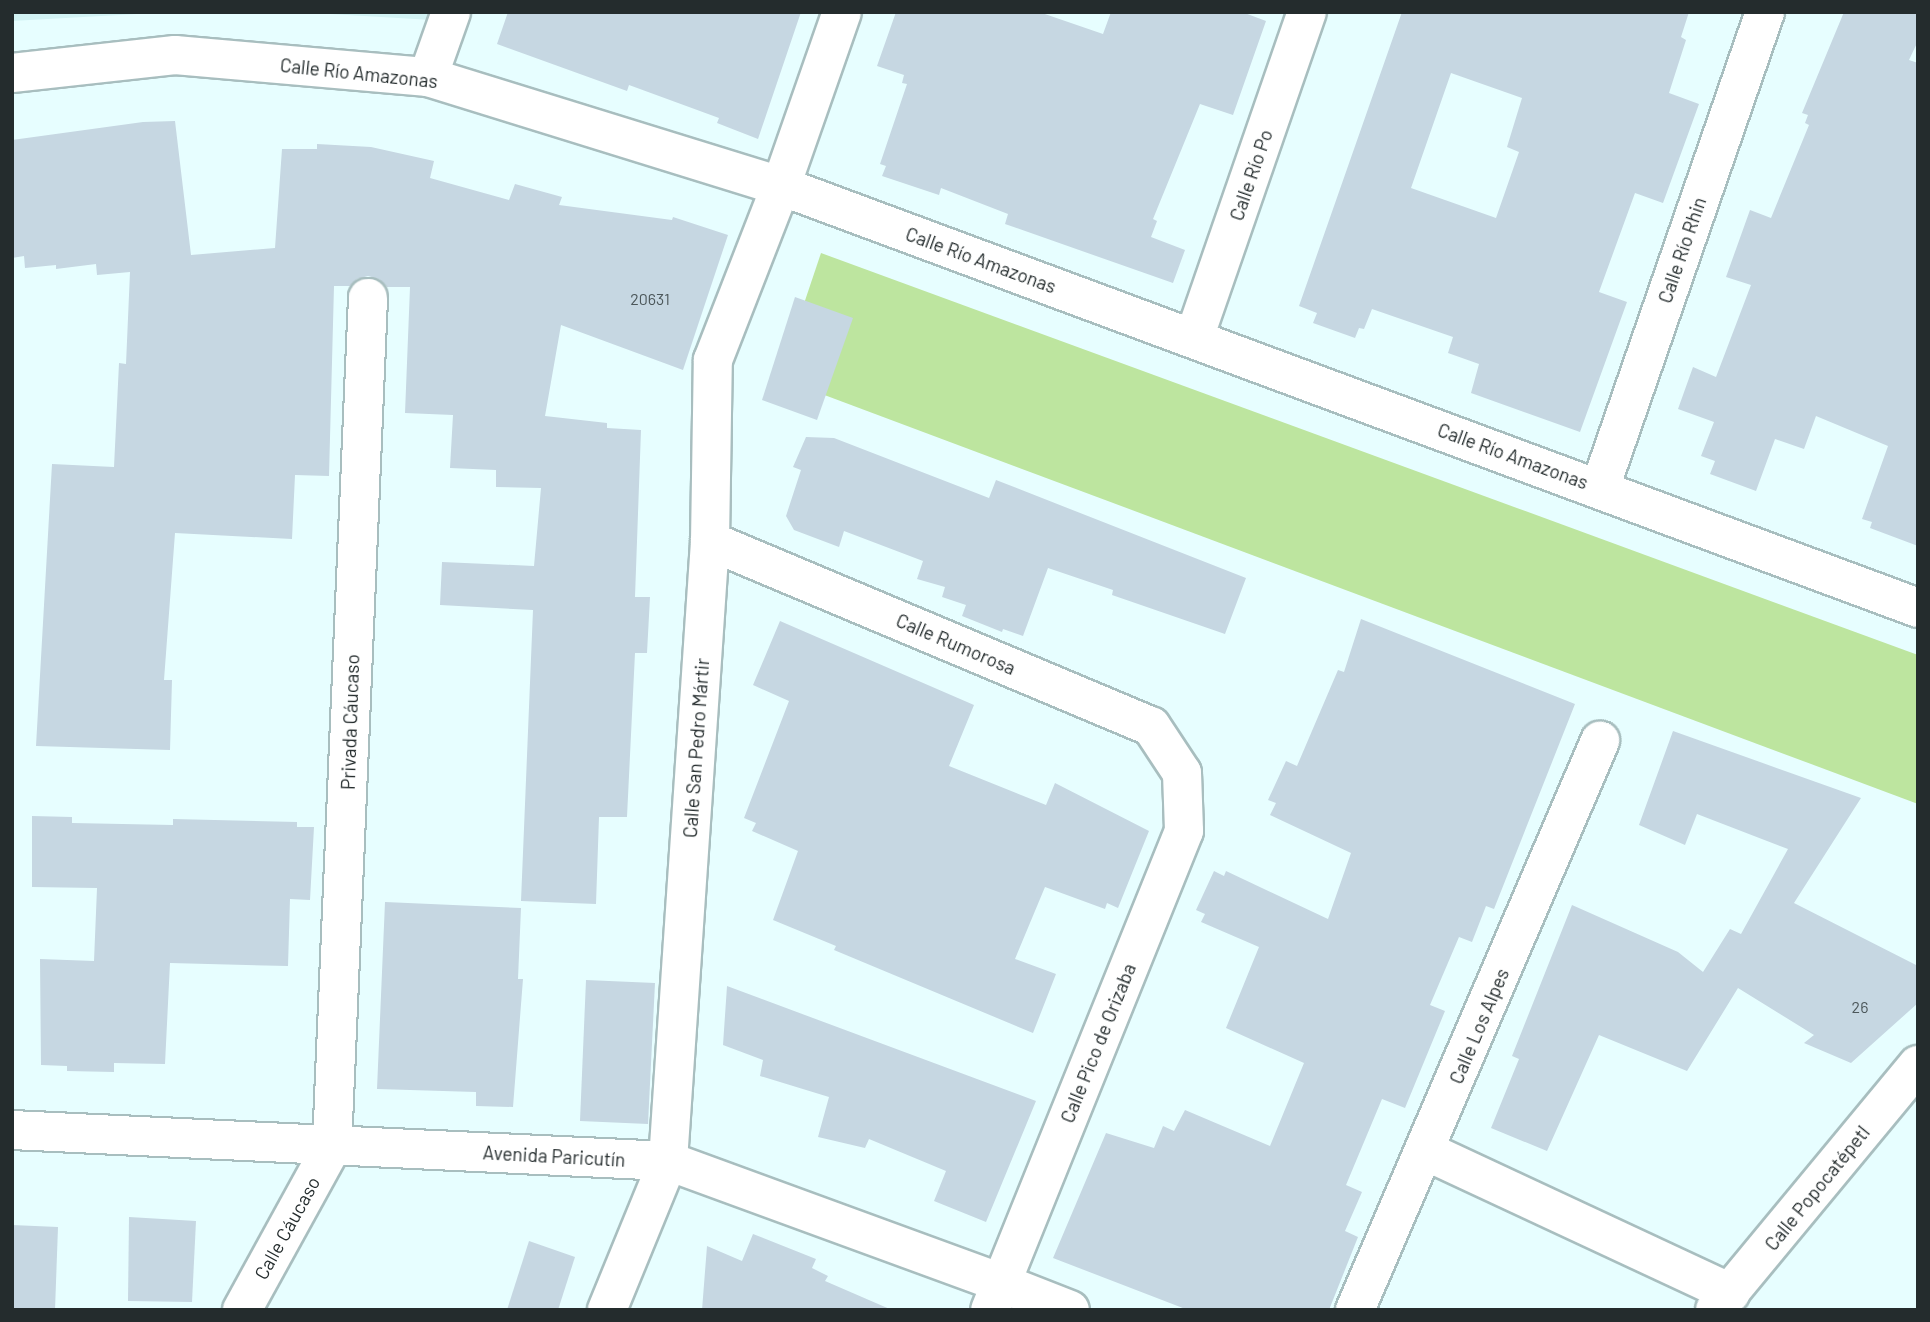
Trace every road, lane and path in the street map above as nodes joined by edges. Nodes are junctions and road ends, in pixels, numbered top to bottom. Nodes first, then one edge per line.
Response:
1 (451, 12) edge
2 (842, 12) edge
3 (1307, 12) edge
4 (1765, 12) edge
5 (12, 73) edge
6 (428, 77) junction
7 (781, 186) junction
8 (368, 298) dead end
9 (1194, 338) junction
10 (1600, 488) junction
11 (710, 541) junction
12 (1918, 608) edge
13 (1600, 741) dead end
14 (1182, 773) joint
15 (1918, 1065) edge
16 (12, 1130) edge
17 (332, 1146) junction
18 (1426, 1151) junction
19 (668, 1161) junction
20 (996, 1296) edge
21 (1723, 1301) edge
22 (242, 1310) edge
23 (607, 1310) edge
24 (1070, 1310) edge
25 (1355, 1310) edge

1 - 6 street
2 - 7 street, Calle San Pedro Mártir
3 - 9 street, Calle Río Po
4 - 10 street, Calle Río Rhin
5 - 6 street, Calle Río Amazonas
6 - 7 street, Calle Río Amazonas
7 - 9 street, Calle Río Amazonas
7 - 11 street, Calle San Pedro Mártir
8 - 17 street, Privada Cáucaso
9 - 10 street, Calle Río Amazonas
10 - 12 street, Calle Río Amazonas
11 - 14 street, Calle Rumorosa
11 - 19 street, Calle San Pedro Mártir
13 - 18 street, Calle Los Alpes
14 - 20 street, Calle Pico de Orizaba
15 - 21 street, Calle Popocatépetl
16 - 17 street, Avenida Paricutín
17 - 19 street, Avenida Paricutín
17 - 22 street, Calle Cáucaso
18 - 21 street
18 - 25 street, Calle Los Alpes
19 - 20 street, Avenida Paricutín
19 - 23 street, Calle San Pedro Mártir
20 - 24 street, Avenida Paricutín

